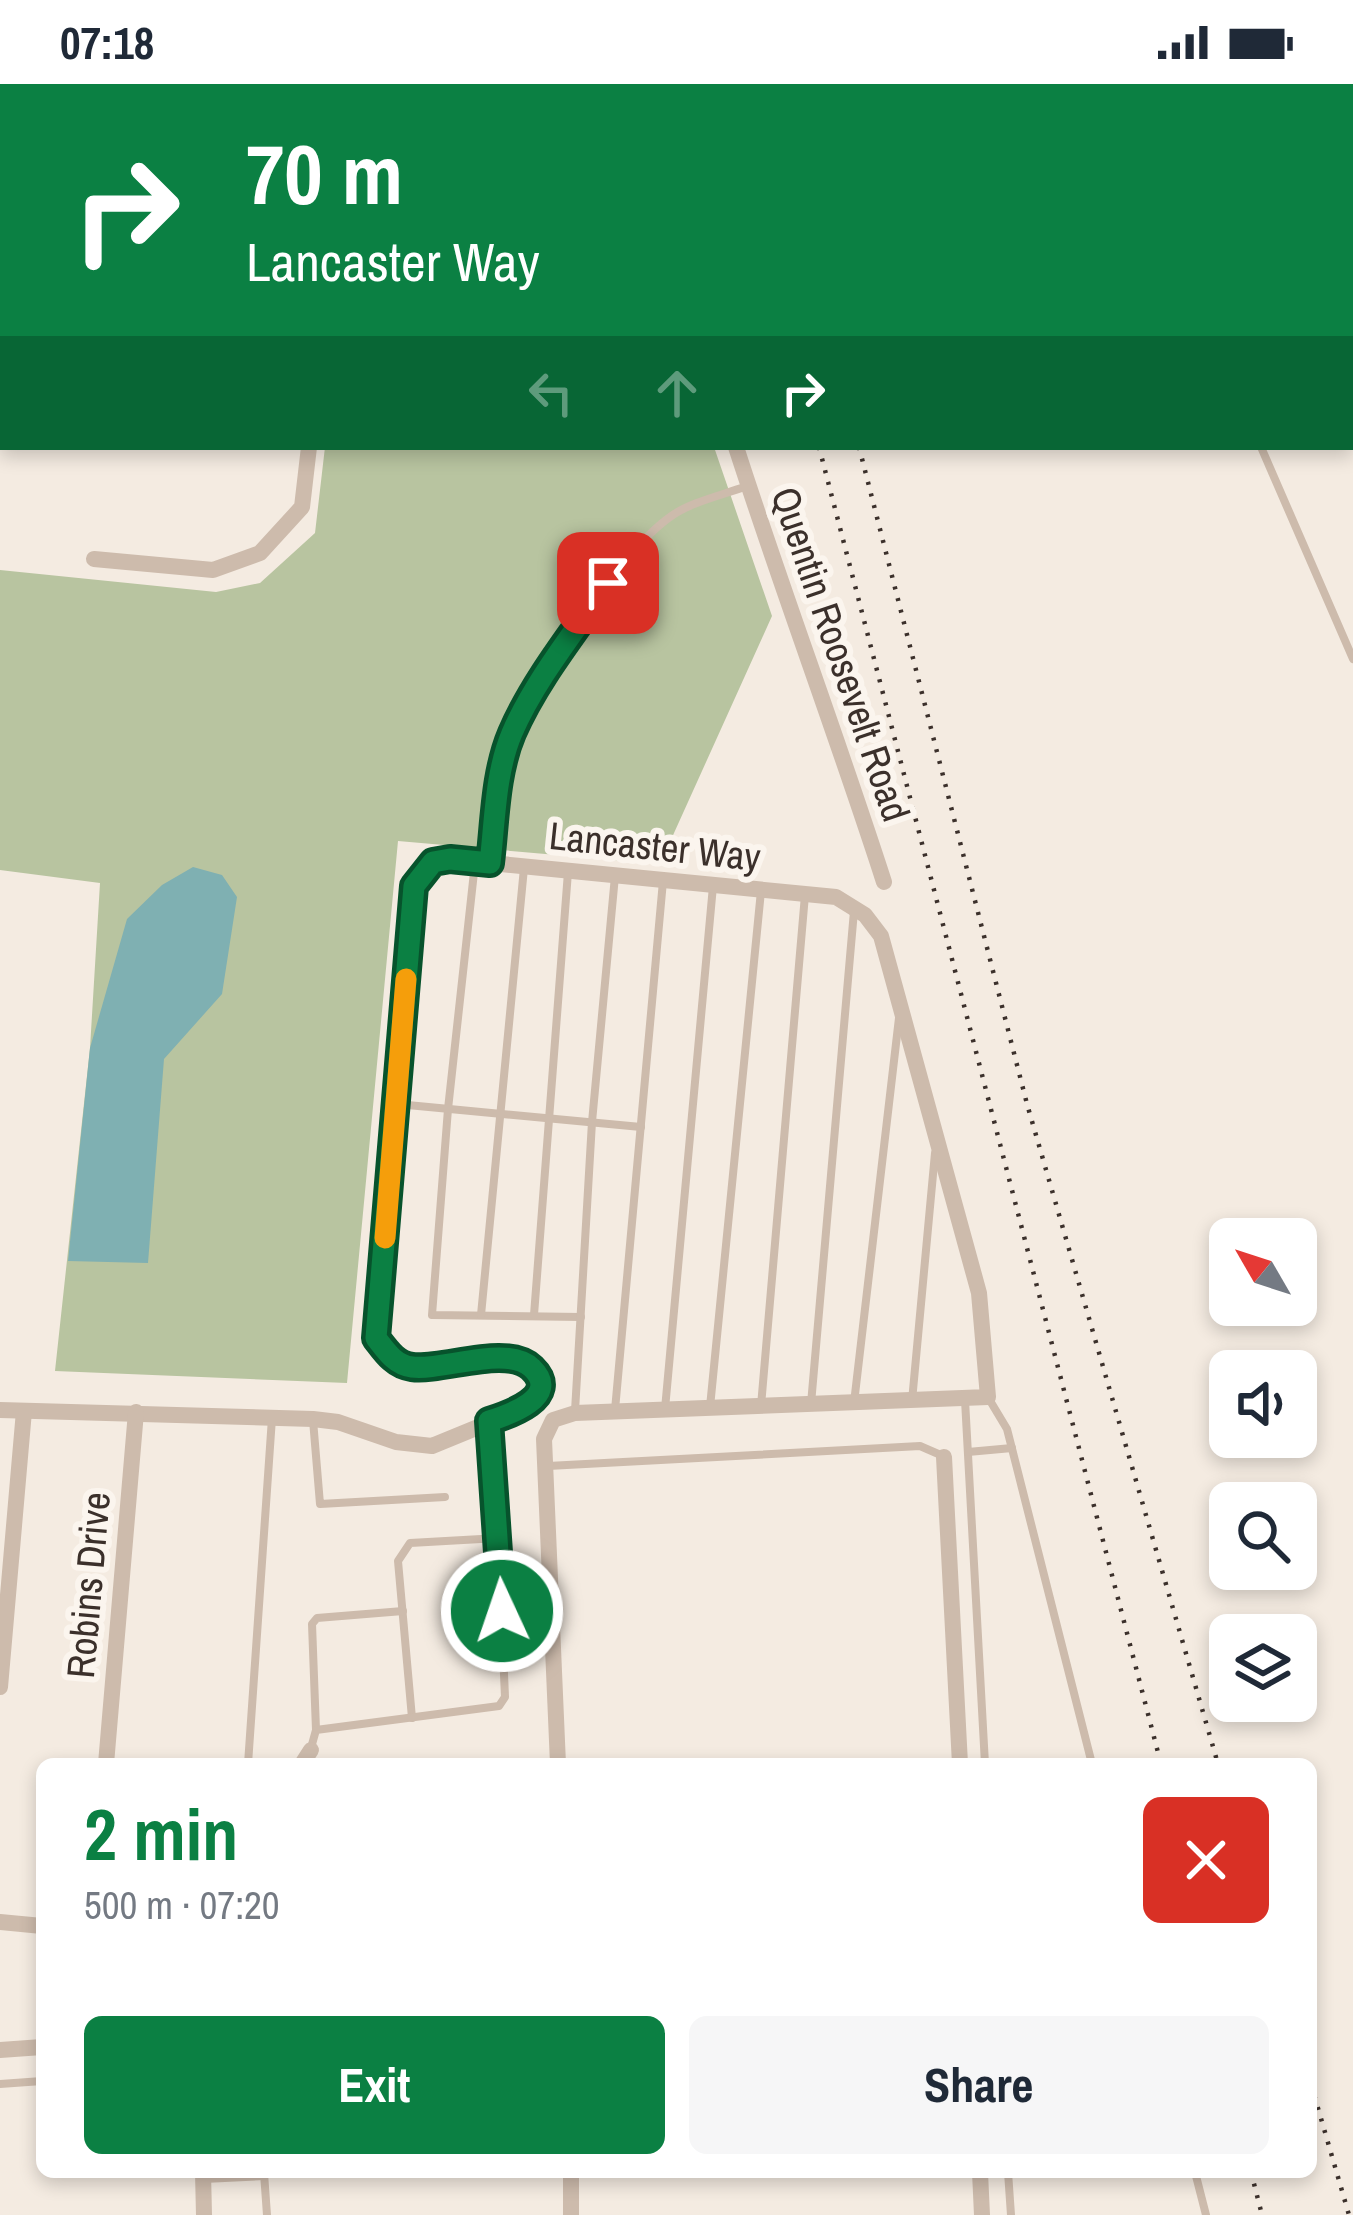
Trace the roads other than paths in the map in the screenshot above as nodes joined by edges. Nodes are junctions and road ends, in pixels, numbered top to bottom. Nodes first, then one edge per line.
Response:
1 (309, 450) edge
2 (737, 450) edge
3 (1262, 450) edge
4 (748, 485) junction
5 (94, 559) dead end
6 (1353, 659) edge
7 (482, 862) junction
8 (525, 866) junction
9 (568, 870) junction
10 (616, 875) junction
11 (663, 880) junction
12 (884, 882) dead end
13 (714, 885) junction
14 (761, 889) junction
15 (805, 893) junction
16 (854, 908) junction
17 (900, 1005) junction
18 (396, 1104) junction
19 (448, 1109) junction
20 (499, 1114) junction
21 (550, 1118) junction
22 (592, 1122) junction
23 (641, 1127) junction
24 (937, 1138) junction
25 (481, 1315) junction
26 (534, 1315) junction
27 (581, 1317) junction
28 (988, 1397) junction
29 (965, 1399) junction
30 (911, 1402) junction
31 (854, 1404) junction
32 (811, 1406) junction
33 (761, 1407) junction
34 (710, 1408) junction
35 (0, 1410) edge
36 (665, 1410) junction
37 (24, 1411) junction
38 (136, 1412) junction
39 (615, 1412) junction
40 (575, 1413) junction
41 (272, 1418) junction
42 (313, 1419) junction
43 (489, 1421) junction
44 (1012, 1448) junction
45 (968, 1453) junction
46 (944, 1457) joint
47 (545, 1467) junction
48 (445, 1497) dead end
49 (499, 1538) junction
50 (403, 1611) junction
51 (0, 1688) edge
52 (412, 1718) junction
53 (316, 1730) junction
54 (306, 1757) edge
55 (107, 1758) edge
56 (248, 1758) edge
57 (558, 1758) edge
58 (960, 1758) edge
59 (985, 1758) edge
60 (1090, 1758) edge
61 (0, 1922) edge
62 (36, 1925) edge
63 (36, 2047) edge
64 (0, 2050) edge
65 (36, 2081) edge
66 (0, 2084) edge
67 (203, 2178) edge
68 (264, 2178) edge
69 (571, 2178) edge
70 (980, 2178) edge
71 (1008, 2178) edge
72 (1197, 2178) edge
73 (205, 2215) edge
74 (267, 2215) edge
75 (572, 2215) edge
76 (982, 2215) edge
77 (1011, 2215) edge
78 (1206, 2215) edge

1 - 5 street
2 - 4 street, Quentin Roosevelt Road
3 - 6 lane
4 - 7 lane
4 - 12 street, Quentin Roosevelt Road
7 - 8 street, Lancaster Way
7 - 18 street, Lancaster Way
7 - 19 lane
8 - 9 street, Lancaster Way
8 - 20 lane
9 - 10 street, Lancaster Way
9 - 21 lane
10 - 11 street, Lancaster Way
10 - 22 lane
11 - 13 street, Lancaster Way
11 - 23 lane
13 - 14 street, Lancaster Way
13 - 36 lane
14 - 15 street, Lancaster Way
14 - 34 lane
15 - 16 street, Lancaster Way
15 - 33 lane
16 - 17 street
16 - 32 lane
17 - 24 street
17 - 31 lane
18 - 19 lane
18 - 43 street, Lancaster Way
19 - 20 lane
19 - 25 lane
20 - 21 lane
20 - 25 lane
21 - 22 lane
21 - 26 lane
22 - 23 lane
22 - 27 lane
23 - 39 lane
24 - 28 street
24 - 30 lane
25 - 26 lane
26 - 27 lane
27 - 40 lane
28 - 29 street
28 - 44 lane
29 - 30 street
29 - 45 lane
30 - 31 street
31 - 32 street
32 - 33 street
33 - 34 street
34 - 36 street
35 - 37 street
36 - 39 street
37 - 38 street
37 - 51 street
38 - 41 street
38 - 55 street, Robins Drive
39 - 40 street
40 - 47 street
41 - 42 street
41 - 56 lane
42 - 43 street
42 - 48 lane
43 - 49 lane
44 - 45 lane
44 - 60 lane
45 - 59 lane
46 - 47 lane
46 - 58 street
47 - 57 street
49 - 50 lane
49 - 52 lane
50 - 52 lane
50 - 53 lane
52 - 53 lane
53 - 54 lane
61 - 62 street
63 - 64 street
65 - 66 lane
67 - 73 street
68 - 74 lane
69 - 75 street
70 - 76 street
71 - 77 lane
72 - 78 lane

